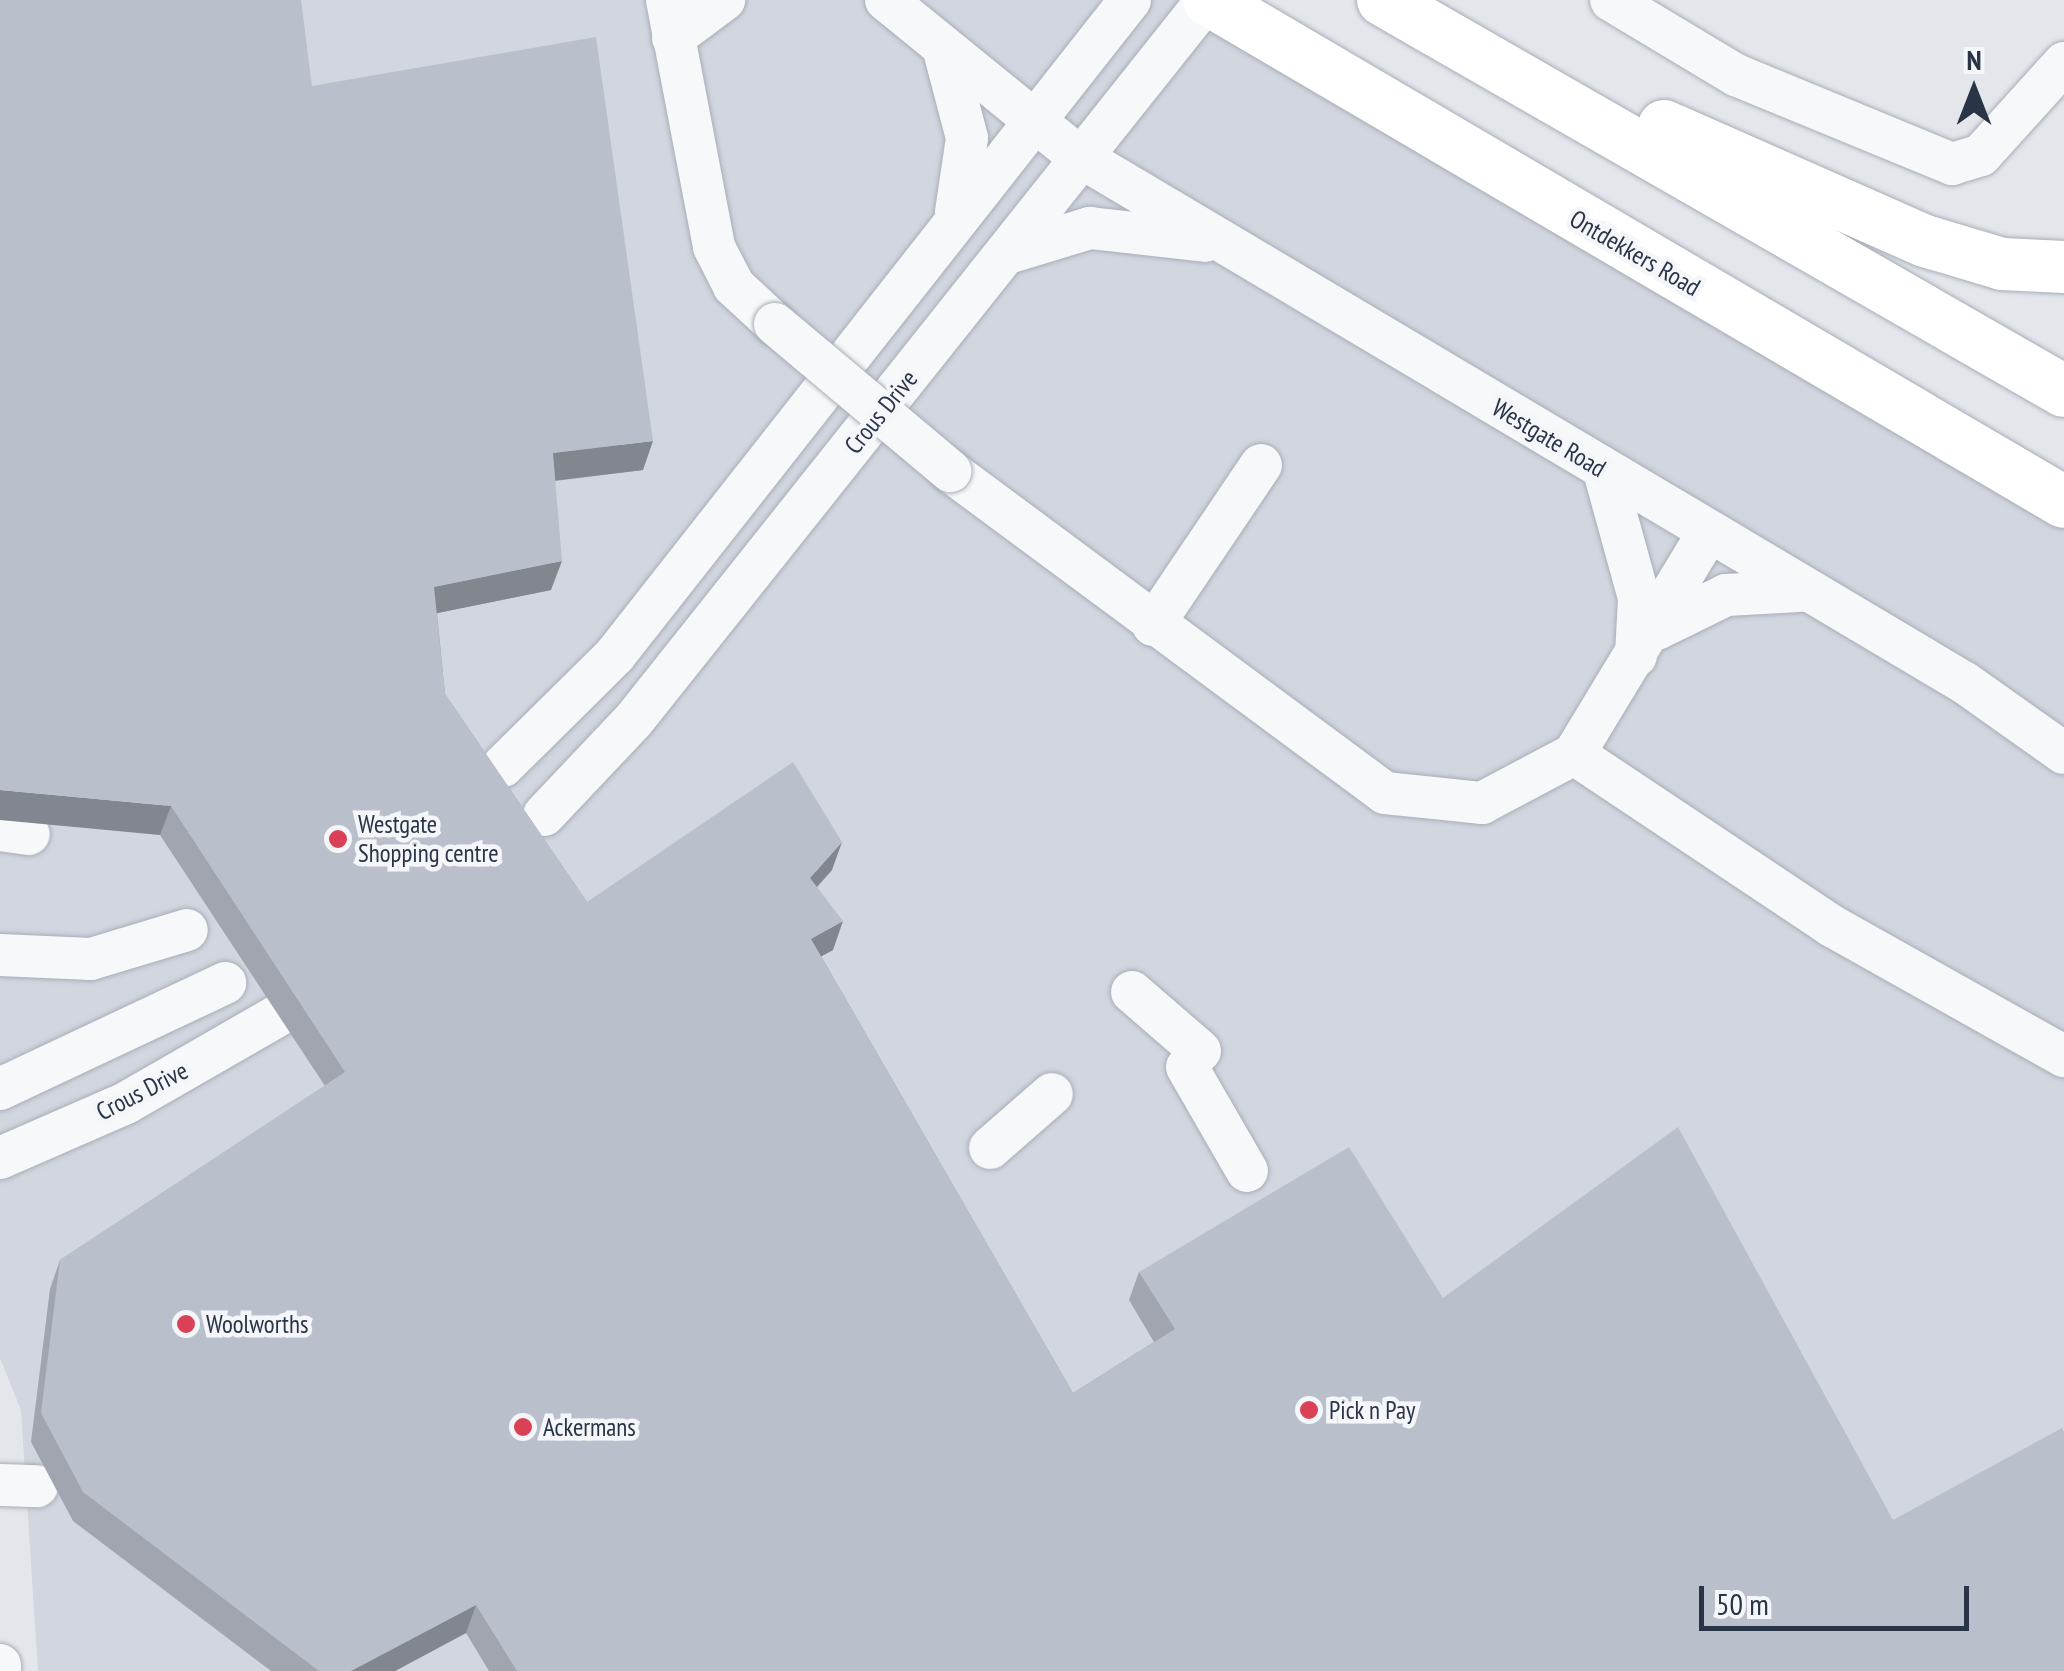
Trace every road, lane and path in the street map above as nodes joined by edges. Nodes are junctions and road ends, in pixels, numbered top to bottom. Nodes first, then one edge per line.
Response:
1 (724, 0) edge
2 (886, 0) edge
3 (1130, 0) edge
4 (1208, 0) edge
5 (1382, 0) edge
6 (1611, 0) edge
7 (670, 19) edge
8 (1451, 35) junction
9 (942, 46) junction
10 (2064, 64) edge
11 (1034, 122) junction
12 (1077, 155) junction
13 (955, 217) junction
14 (1226, 244) junction
15 (1008, 253) junction
16 (2061, 270) edge
17 (2064, 391) edge
18 (1261, 465) dead end
19 (1604, 471) junction
20 (2064, 502) edge
21 (1708, 533) junction
22 (1804, 591) junction
23 (1153, 624) junction
24 (1656, 629) junction
25 (1635, 666) junction
26 (1574, 754) junction
27 (2064, 754) edge
28 (503, 766) dead end
29 (544, 815) dead end
30 (187, 930) dead end
31 (0, 955) edge
32 (225, 983) dead end
33 (1132, 992) dead end
34 (279, 1015) dead end
35 (2064, 1056) edge
36 (0, 1088) edge
37 (1052, 1094) dead end
38 (64, 1129) junction
39 (990, 1148) dead end
40 (0, 1158) edge
41 (1247, 1171) dead end
42 (0, 1192) edge

1 - 7 street
2 - 9 street, Westgate Road
3 - 11 street
4 - 12 street, Crous Drive
4 - 20 main road, Ontdekkers Road
5 - 8 main road
6 - 10 street
7 - 23 street, bridge
8 - 16 main road
8 - 17 main road
9 - 11 street, Westgate Road
9 - 13 street
11 - 12 street, Westgate Road
11 - 13 street
12 - 14 street, Westgate Road
12 - 15 street, Crous Drive
13 - 28 street
14 - 15 street
14 - 19 street, Westgate Road
15 - 29 street, Crous Drive
18 - 23 street
19 - 21 street, Westgate Road
19 - 25 street
21 - 22 street, Westgate Road
21 - 24 street
22 - 24 street
22 - 27 street, Westgate Road
23 - 26 street
24 - 25 street
25 - 26 street
26 - 35 street
30 - 31 street
32 - 36 street
33 - 41 street
34 - 38 street, Crous Drive
37 - 39 street
38 - 40 street, Crous Drive
38 - 42 street

